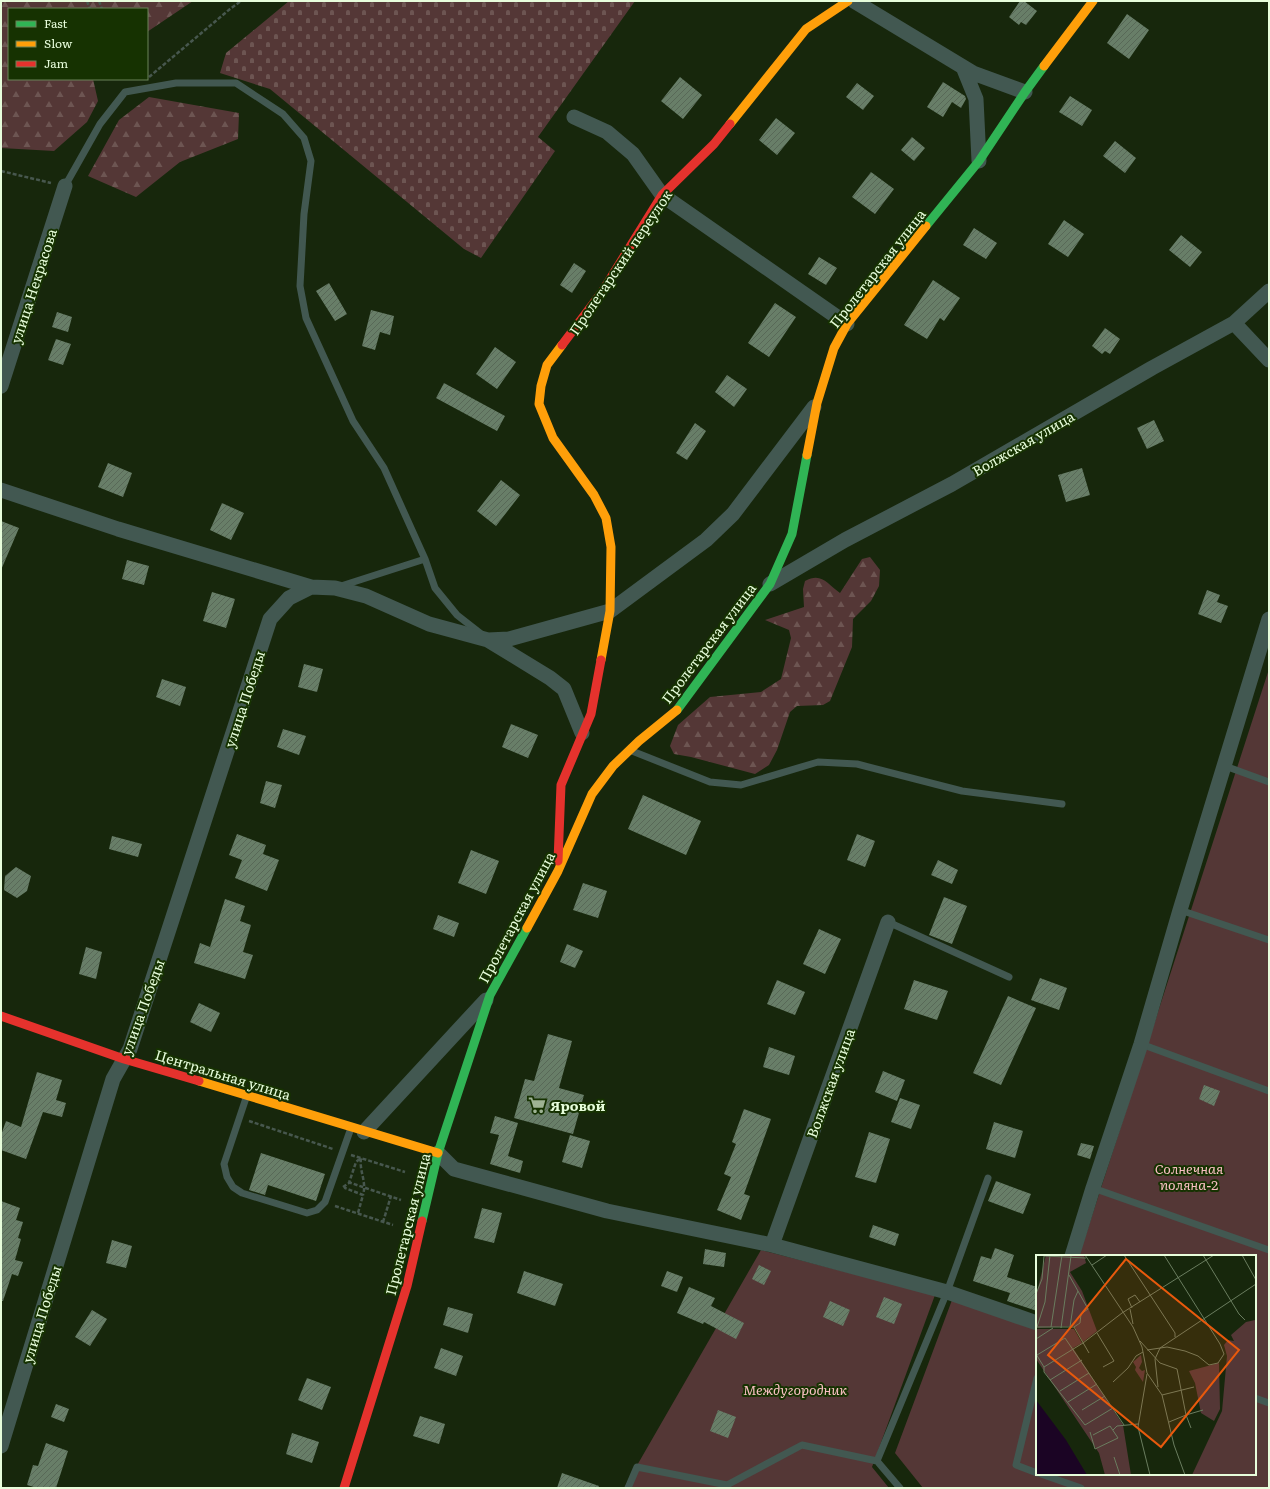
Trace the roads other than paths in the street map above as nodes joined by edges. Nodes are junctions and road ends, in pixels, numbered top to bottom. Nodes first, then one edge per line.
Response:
1 (848, 1) edge
2 (854, 1) edge
3 (1093, 1) edge
4 (962, 67) junction
5 (1025, 92) junction
6 (574, 117) dead end
7 (979, 161) junction
8 (65, 186) joint
9 (662, 195) junction
10 (1269, 291) edge
11 (1234, 323) junction
12 (848, 324) junction
13 (1269, 360) edge
14 (1, 386) edge
15 (818, 404) junction
16 (1, 490) edge
17 (425, 559) junction
18 (770, 584) junction
19 (311, 587) junction
20 (335, 588) junction
21 (610, 611) junction
22 (1268, 625) edge
23 (488, 640) junction
24 (582, 733) junction
25 (630, 750) junction
26 (1225, 766) junction
27 (1269, 782) edge
28 (1062, 804) dead end
29 (558, 871) junction
30 (1180, 910) junction
31 (888, 922) joint
32 (1269, 940) edge
33 (1009, 977) dead end
34 (490, 995) junction
35 (1, 1016) edge
36 (1141, 1044) junction
37 (124, 1059) junction
38 (1269, 1091) edge
39 (247, 1096) junction
40 (358, 1130) junction
41 (438, 1153) junction
42 (988, 1178) dead end
43 (1093, 1188) junction
44 (772, 1245) junction
45 (1269, 1250) edge
46 (1072, 1255) edge
47 (947, 1292) junction
48 (1036, 1323) edge
49 (1036, 1382) edge
50 (1256, 1398) edge
51 (1269, 1403) edge
52 (1, 1446) edge
53 (877, 1461) junction
54 (1036, 1473) edge
55 (1044, 1475) edge
56 (344, 1488) edge
57 (628, 1488) edge
58 (900, 1488) edge
59 (1081, 1488) edge

1 - 9 street, Пролетарский переулок
2 - 4 street
3 - 5 street, Пролетарская улица
4 - 5 street
4 - 7 street
5 - 7 street, Пролетарская улица
6 - 9 street
7 - 12 street, Пролетарская улица
8 - 14 street, улица Некрасова
8 - 17 lane
9 - 12 street
9 - 21 street, Пролетарский переулок
10 - 11 street, Волжская улица
11 - 13 street
11 - 18 street, Волжская улица
12 - 15 street, Пролетарская улица
15 - 18 street, Пролетарская улица
15 - 21 street
16 - 19 street
17 - 20 lane
17 - 23 lane
18 - 25 street, Пролетарская улица
19 - 20 street
19 - 37 street, улица Победы
20 - 23 street
21 - 23 street
21 - 24 street, Пролетарский переулок
22 - 26 street
23 - 24 street
24 - 29 street, Пролетарский переулок
25 - 28 lane
25 - 29 street, Пролетарская улица
26 - 27 lane
26 - 30 street
29 - 34 street, Пролетарская улица
30 - 32 lane
30 - 36 street
31 - 33 lane
31 - 44 street, Волжская улица
34 - 40 street
34 - 41 street, Пролетарская улица
35 - 37 street, Центральная улица
36 - 38 lane
36 - 43 street
37 - 39 street, Центральная улица
37 - 52 street, улица Победы
39 - 40 street, Центральная улица
39 - 40 lane
40 - 41 street, Центральная улица
41 - 44 street
41 - 56 street, Пролетарская улица
42 - 47 lane
43 - 45 lane
43 - 46 street
44 - 47 street
47 - 48 street
47 - 53 lane
49 - 54 lane
50 - 51 lane
53 - 57 lane
53 - 58 lane
55 - 59 lane

